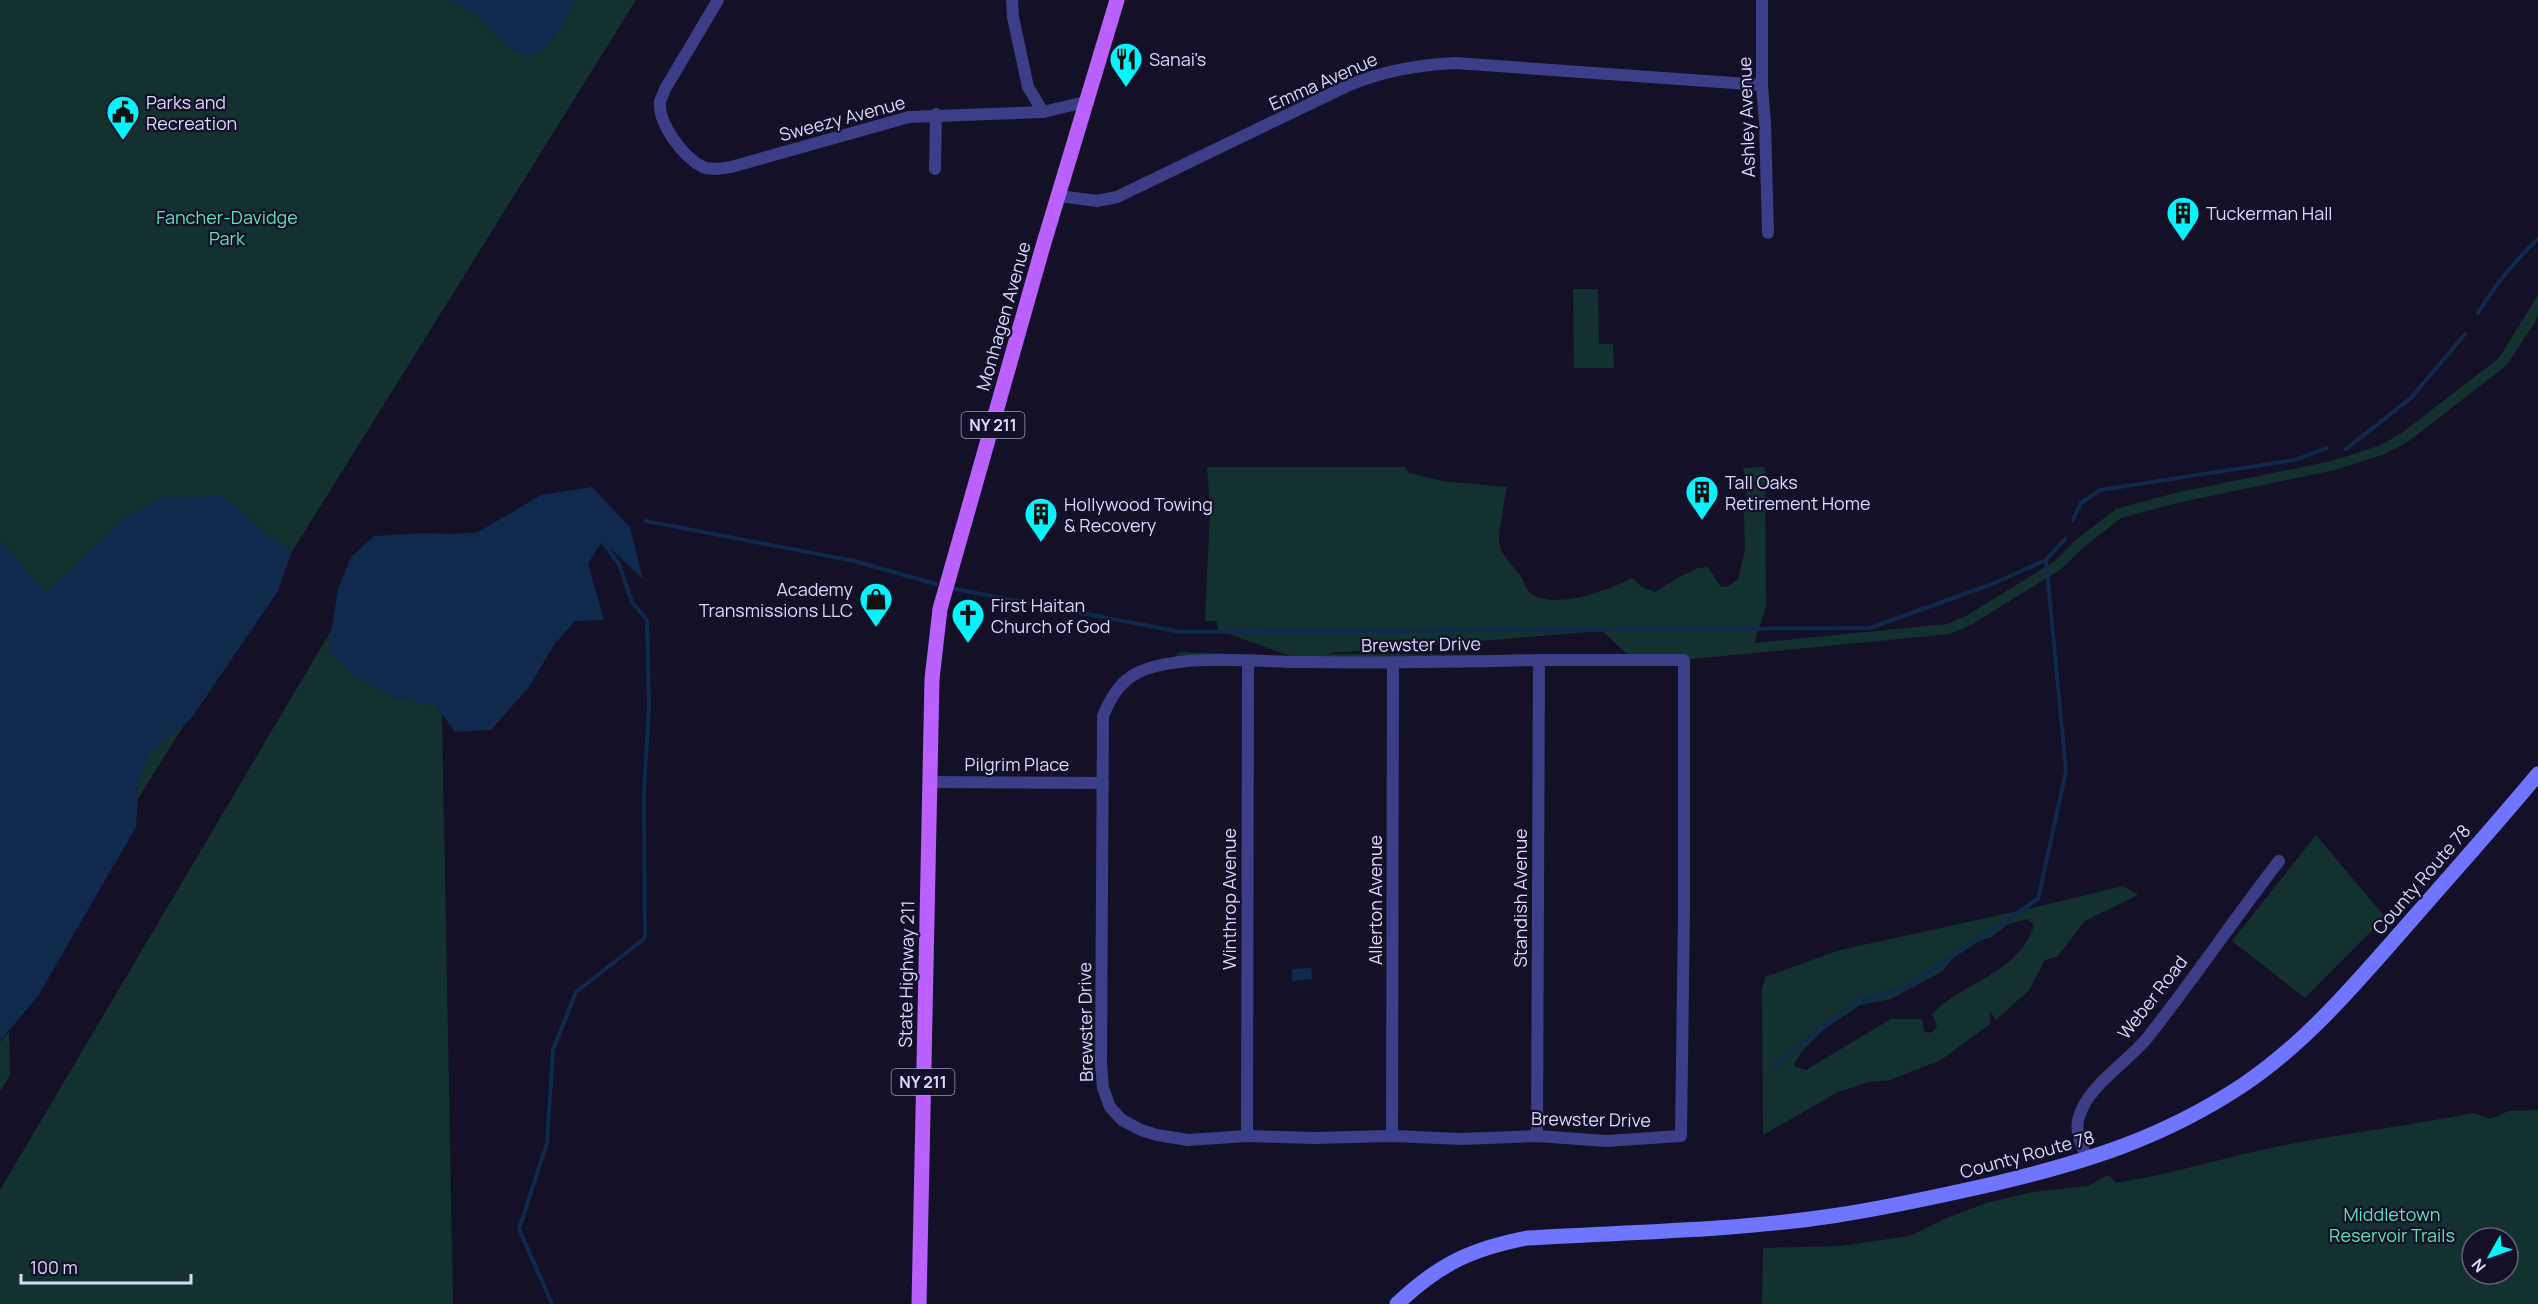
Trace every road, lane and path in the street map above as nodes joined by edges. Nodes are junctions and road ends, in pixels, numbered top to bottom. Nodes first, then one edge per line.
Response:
1 (718, 0) edge
2 (1012, 0) edge
3 (1117, 0) edge
4 (1762, 0) edge
5 (1762, 85) junction
6 (1085, 102) junction
7 (1043, 112) junction
8 (936, 114) junction
9 (935, 169) dead end
10 (1059, 196) junction
11 (1768, 233) dead end
12 (1539, 660) junction
13 (1248, 662) junction
14 (1393, 663) junction
15 (2538, 774) edge
16 (931, 782) junction
17 (1103, 783) junction
18 (929, 860) joint
19 (2279, 861) dead end
20 (1247, 1136) junction
21 (1392, 1136) junction
22 (1537, 1136) junction
23 (2088, 1160) junction
24 (919, 1304) edge
25 (1397, 1304) edge

1 - 8 street, Sweezy Avenue
2 - 7 street
3 - 6 main road, Monhagen Avenue / NY 211
4 - 5 street, Ashley Avenue
5 - 10 street, Emma Avenue
5 - 11 street, Ashley Avenue
6 - 7 street, Sweezy Avenue
6 - 10 main road, Monhagen Avenue / NY 211
7 - 8 street, Sweezy Avenue
8 - 9 street
10 - 16 main road, Monhagen Avenue / NY 211
12 - 14 street, Brewster Drive
12 - 22 street, Standish Avenue
12 - 22 street, Brewster Drive
13 - 14 street, Brewster Drive
13 - 17 street, Brewster Drive
13 - 20 street, Winthrop Avenue
14 - 21 street, Allerton Avenue
15 - 23 street, County Route 78
16 - 17 street, Pilgrim Place
16 - 18 main road, Monhagen Avenue / NY 211
17 - 20 street, Brewster Drive
18 - 24 main road, State Highway 211 / NY 211
19 - 23 street, Weber Road
20 - 21 street, Brewster Drive
21 - 22 street, Brewster Drive
23 - 25 street, County Route 78

